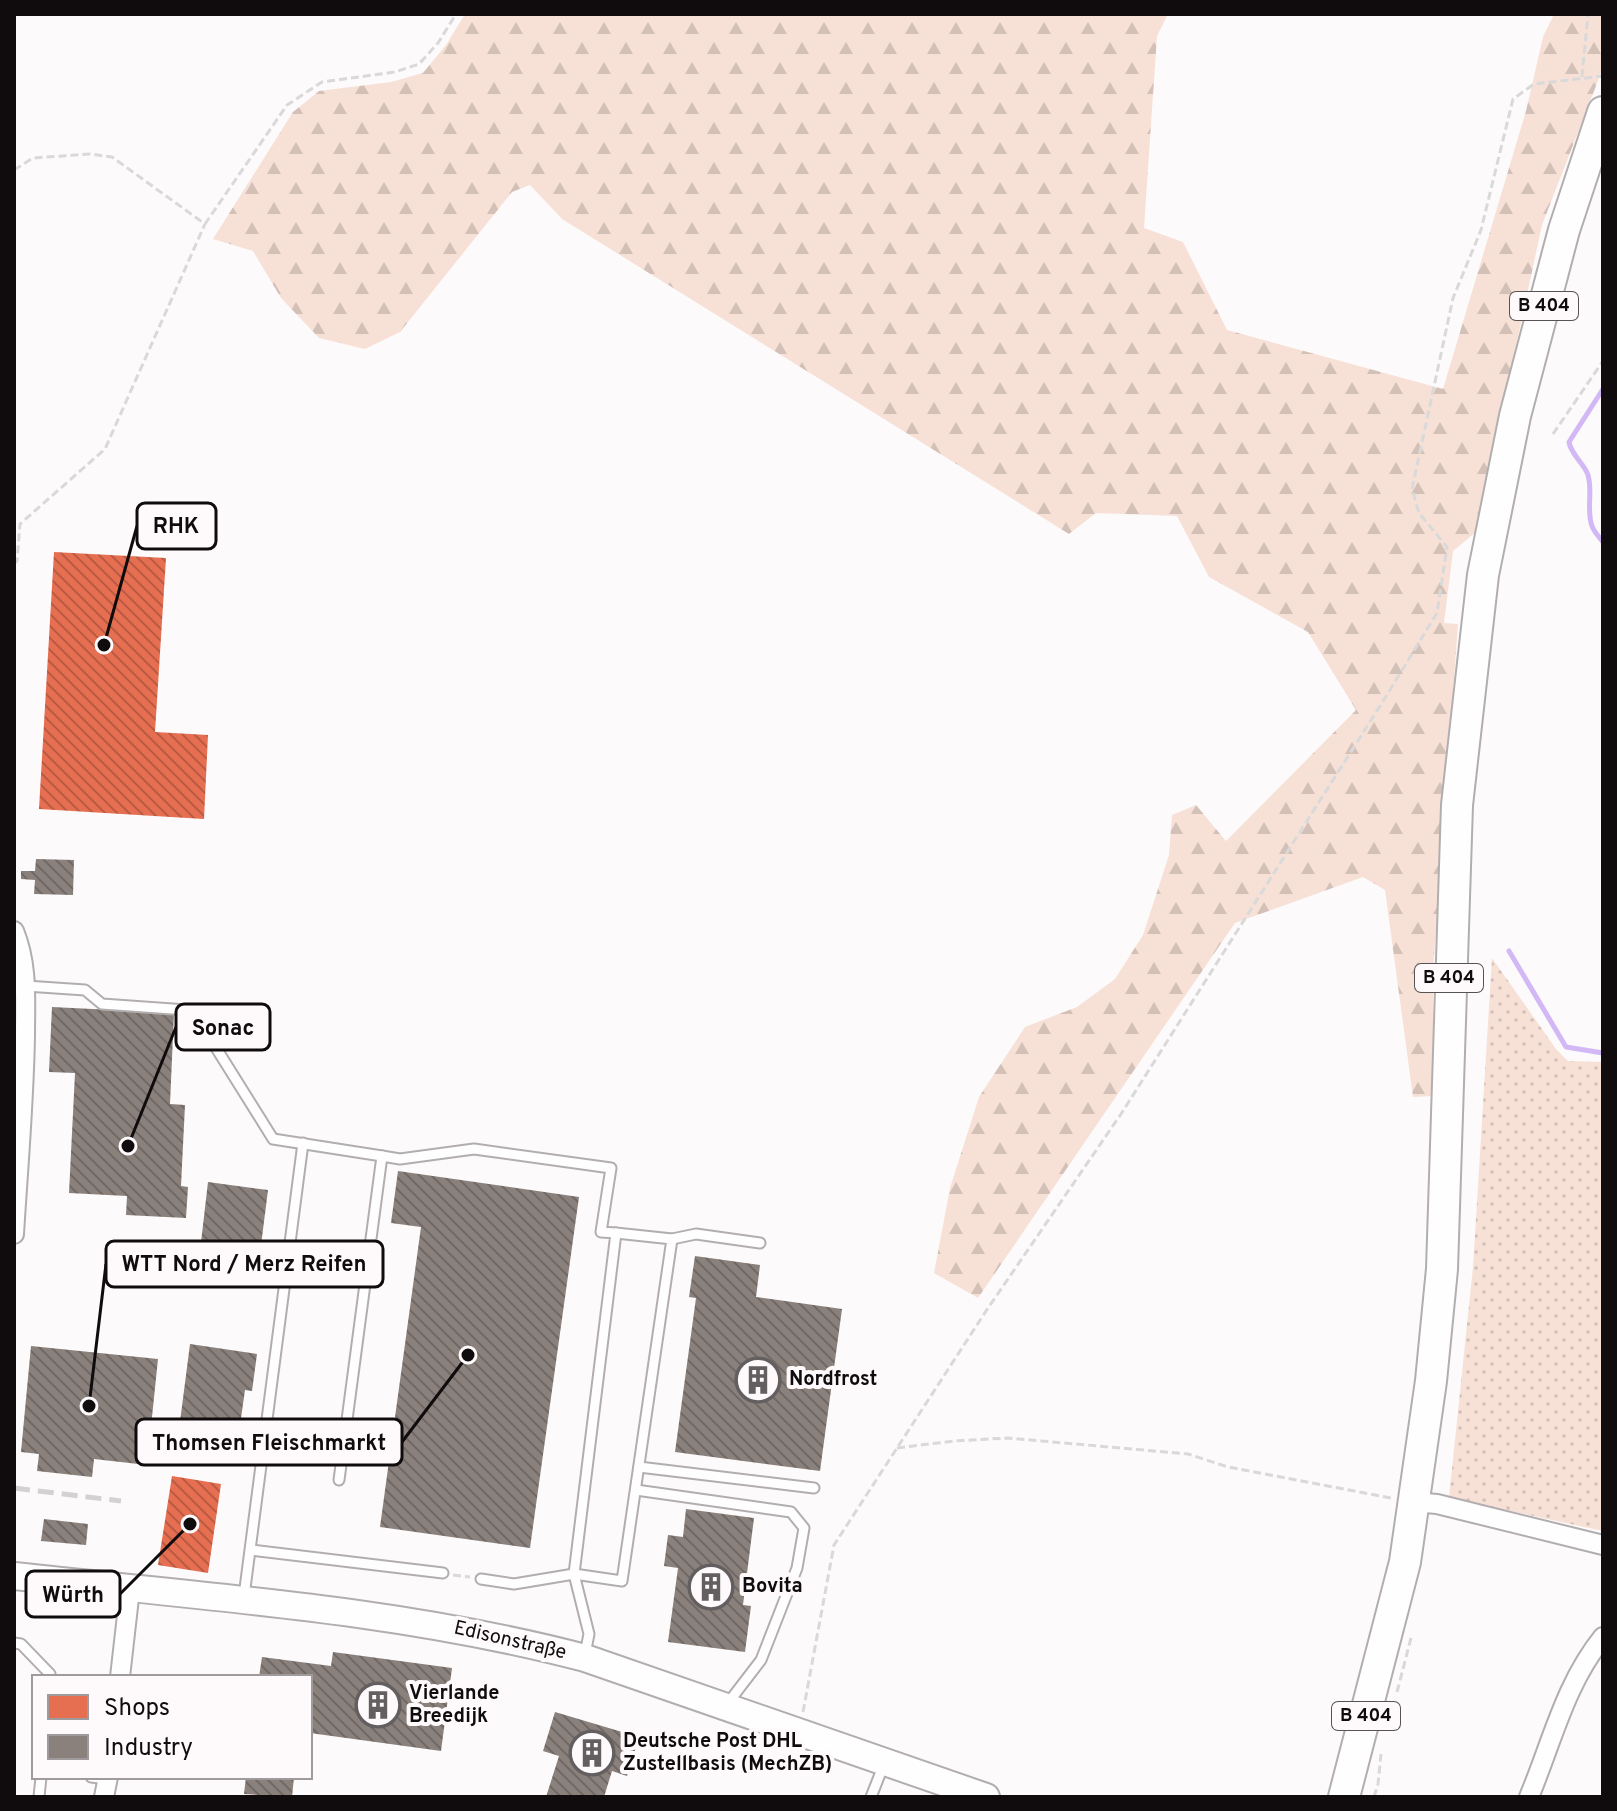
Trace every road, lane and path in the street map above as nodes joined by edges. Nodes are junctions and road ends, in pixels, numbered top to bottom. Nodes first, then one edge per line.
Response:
1 (456, 14) edge
2 (1588, 14) edge
3 (1603, 76) edge
4 (1582, 77) junction
5 (1603, 112) edge
6 (14, 170) edge
7 (205, 224) junction
8 (1603, 361) edge
9 (1553, 434) dead end
10 (14, 564) edge
11 (14, 931) edge
12 (26, 986) junction
13 (19, 1027) edge
14 (303, 1143) junction
15 (382, 1156) junction
16 (616, 1233) junction
17 (14, 1234) edge
18 (672, 1239) junction
19 (760, 1243) dead end
20 (896, 1449) junction
21 (639, 1467) junction
22 (339, 1480) dead end
23 (814, 1488) dead end
24 (636, 1490) junction
25 (1414, 1502) junction
26 (1603, 1545) edge
27 (251, 1550) junction
28 (443, 1573) joint
29 (574, 1574) junction
30 (14, 1576) edge
31 (481, 1579) joint
32 (130, 1589) junction
33 (244, 1599) junction
34 (1603, 1637) edge
35 (14, 1643) edge
36 (585, 1658) junction
37 (50, 1675) edge
38 (120, 1675) edge
39 (725, 1706) junction
40 (799, 1731) junction
41 (885, 1761) junction
42 (871, 1797) edge
43 (986, 1797) edge
44 (1344, 1797) edge
45 (1529, 1797) edge

1 - 7 path
2 - 4 path
3 - 4 path
4 - 20 path
5 - 25 main road, B 404
6 - 7 path
7 - 10 path
8 - 9 path
11 - 12 street
12 - 13 street
12 - 14 lane
13 - 17 street
14 - 15 lane
14 - 27 lane
15 - 16 lane
15 - 22 lane
16 - 18 lane
16 - 29 lane
18 - 19 lane
18 - 21 lane
20 - 25 path
20 - 40 path
21 - 23 lane
21 - 24 lane
24 - 29 lane
24 - 39 lane
25 - 26 street
25 - 44 main road, B 404
27 - 28 lane
27 - 33 lane
28 - 31 path
29 - 31 lane
29 - 36 lane
30 - 32 street, Edisonstraße
32 - 33 street, Edisonstraße
32 - 38 street
33 - 36 street, Edisonstraße
34 - 45 street
35 - 37 lane
36 - 39 street, Edisonstraße
39 - 40 street, Edisonstraße
40 - 41 street, Edisonstraße
41 - 42 lane
41 - 43 street, Edisonstraße

